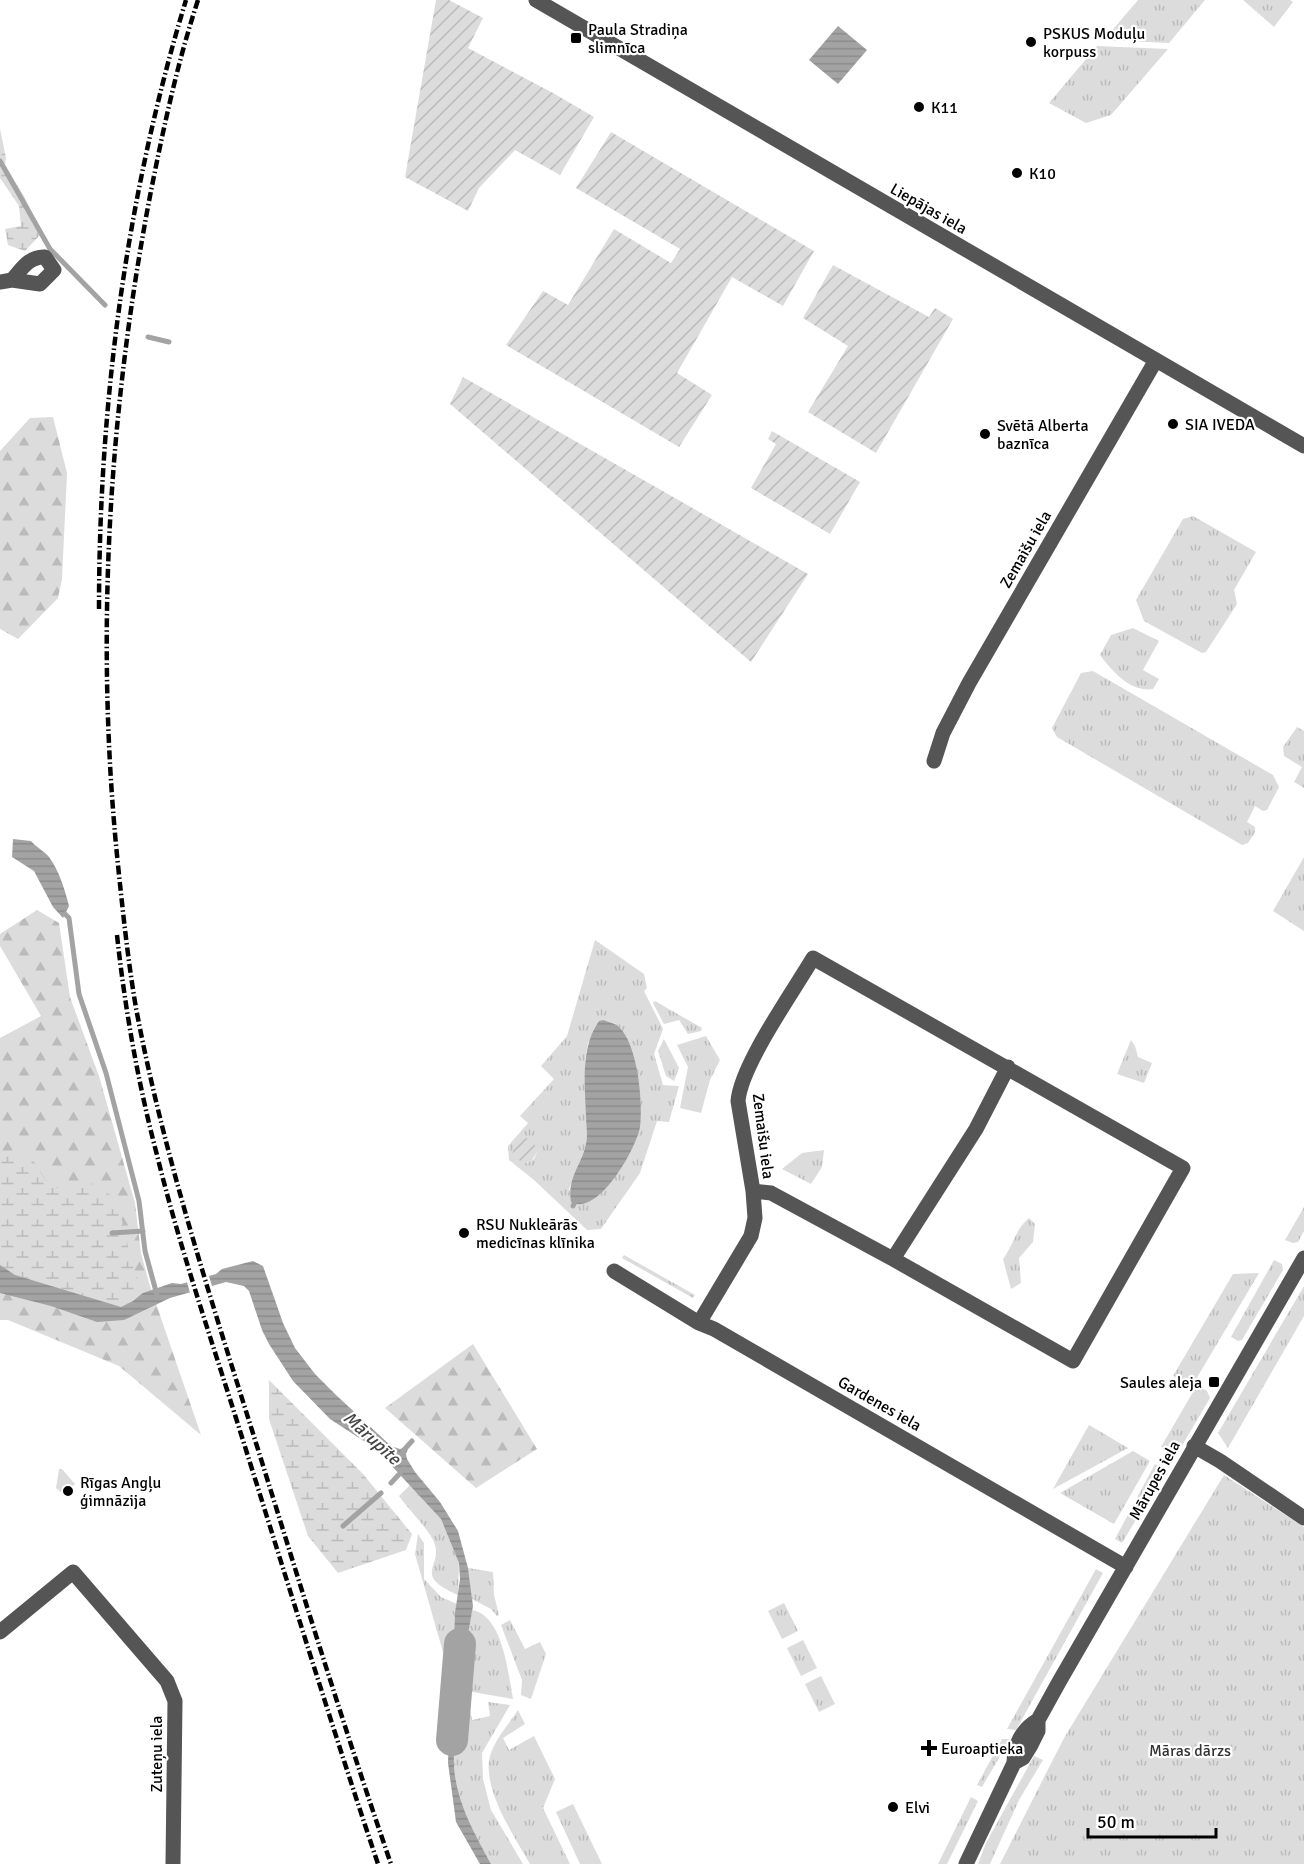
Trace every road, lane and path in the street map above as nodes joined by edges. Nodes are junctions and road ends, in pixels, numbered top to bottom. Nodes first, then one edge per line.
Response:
1 (536, 0) edge
2 (1156, 360) junction
3 (1304, 446) edge
4 (934, 761) dead end
5 (1008, 1067) junction
6 (753, 1191) junction
7 (1304, 1258) edge
8 (893, 1259) junction
9 (614, 1271) dead end
10 (699, 1323) junction
11 (1194, 1446) junction
12 (1304, 1518) edge
13 (1126, 1567) junction
14 (0, 1632) edge
15 (173, 1864) edge
16 (966, 1864) edge

1 - 2 street, Liepājas iela
2 - 3 street, Liepājas iela
2 - 4 street, Zemaišu iela
5 - 6 street, Zemaišu iela
5 - 8 street
5 - 8 street
6 - 8 street
6 - 10 street, Zemaišu iela
7 - 11 street, Mārupes iela
9 - 10 street, Gardenes iela
10 - 13 street, Gardenes iela
11 - 12 street
11 - 13 street, Mārupes iela
13 - 16 street, Mārupes iela
14 - 15 street, Zuteņu iela

